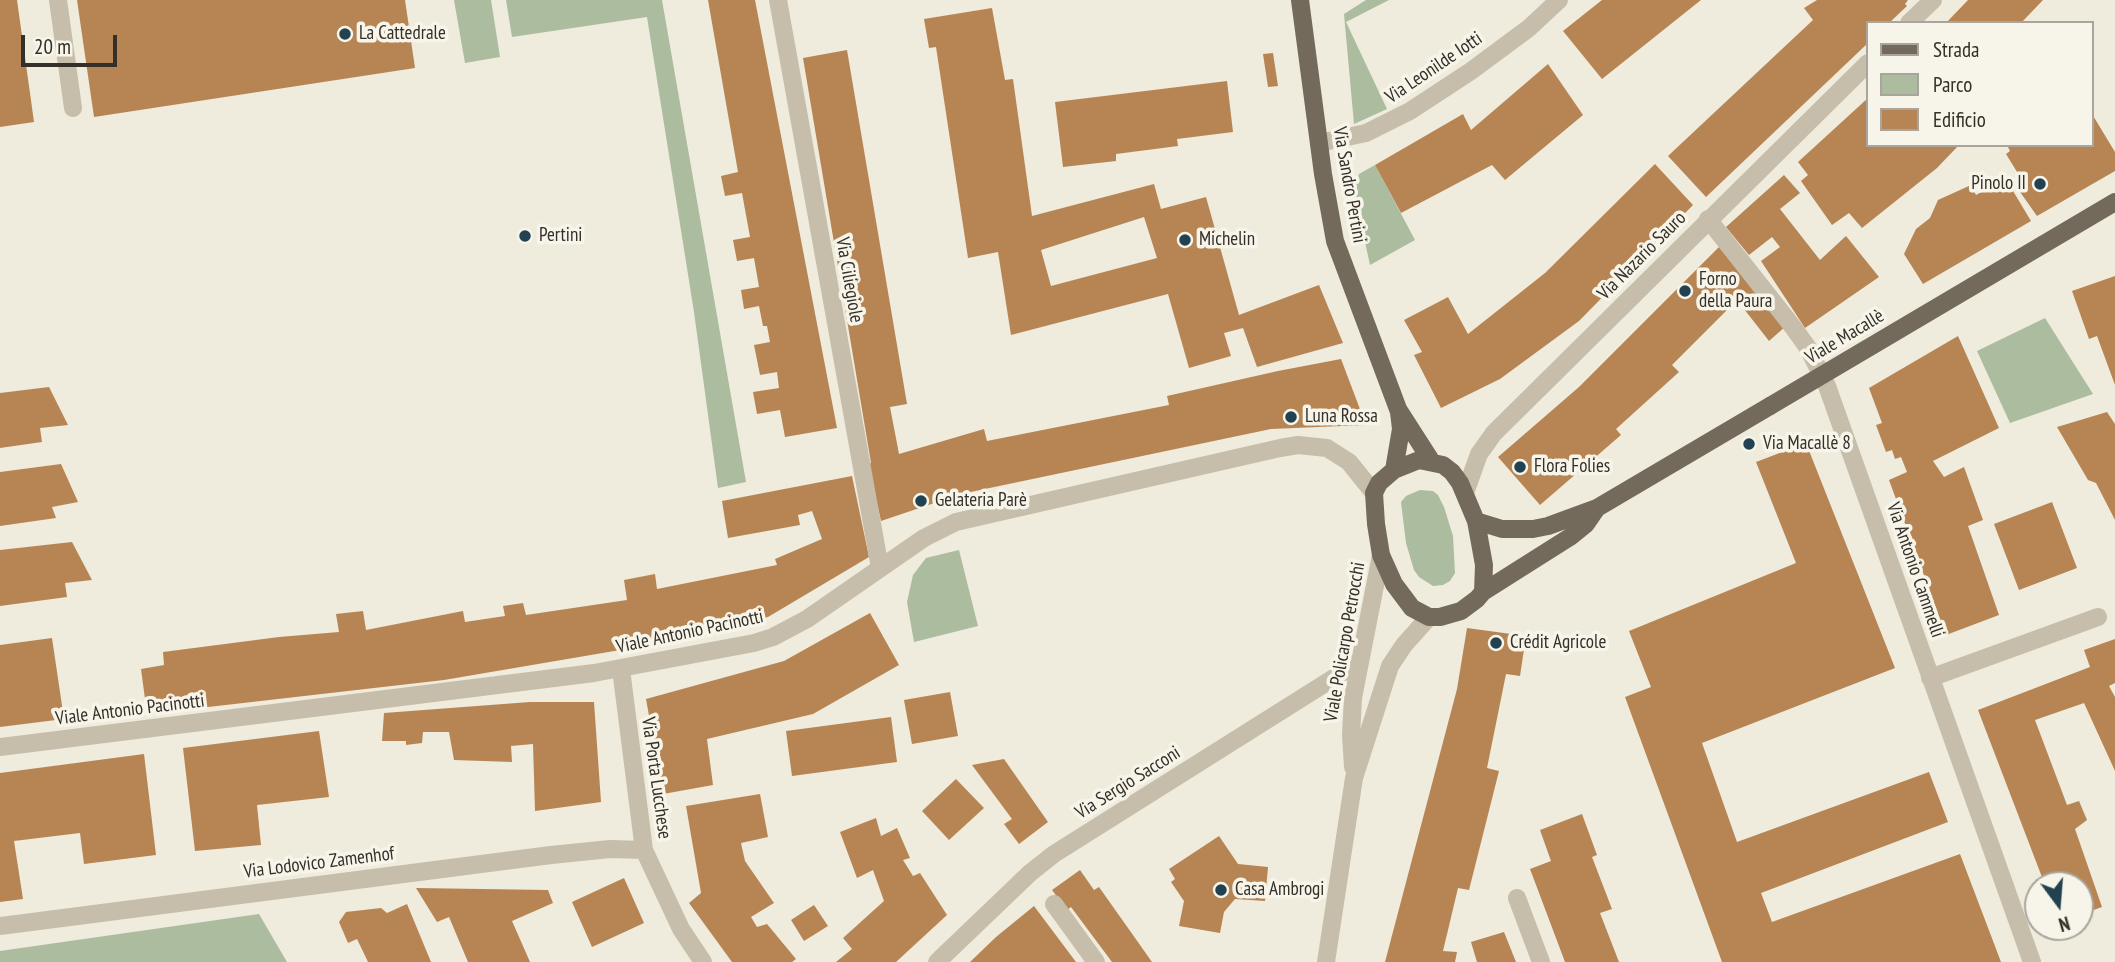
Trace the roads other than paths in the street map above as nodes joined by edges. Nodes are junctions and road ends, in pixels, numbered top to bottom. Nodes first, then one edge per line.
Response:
1 (58, 0) edge
2 (778, 0) edge
3 (1300, 0) edge
4 (1559, 0) edge
5 (1933, 0) edge
6 (1911, 21) edge
7 (1867, 64) edge
8 (74, 108) dead end
9 (1319, 142) junction
10 (2115, 202) edge
11 (1708, 219) junction
12 (1398, 409) junction
13 (1432, 461) junction
14 (1394, 470) junction
15 (1374, 492) junction
16 (1465, 493) junction
17 (1597, 508) junction
18 (1476, 521) junction
19 (1381, 555) junction
20 (880, 568) junction
21 (1483, 593) junction
22 (1429, 617) junction
23 (2098, 617) dead end
24 (1359, 662) junction
25 (621, 669) junction
26 (1930, 678) junction
27 (0, 747) edge
28 (1354, 778) junction
29 (644, 850) junction
30 (1517, 898) dead end
31 (1054, 904) dead end
32 (0, 926) edge
33 (703, 962) edge
34 (937, 962) edge
35 (1096, 962) edge
36 (1326, 962) edge
37 (1541, 962) edge
38 (2032, 962) edge

1 - 8 street
2 - 20 street, Via Ciliegiole
3 - 9 main road, Via Sandro Pertini
4 - 9 street, Via Leonilde Iotti
5 - 6 street
7 - 11 street, Via Nazario Sauro
9 - 12 main road, Via Sandro Pertini
10 - 17 main road, Viale Macallè, bridge
11 - 16 street, Via Nazario Sauro
11 - 26 street, Via Antonio Cammelli
12 - 13 main road, Via Sandro Pertini
12 - 14 main road, Via Sandro Pertini
13 - 14 main road
13 - 16 main road
14 - 15 main road
15 - 19 main road
15 - 20 street, Viale Antonio Pacinotti
16 - 18 main road
17 - 18 main road, Viale Macallè
17 - 21 main road, Viale Macallè
18 - 21 main road
19 - 22 main road
19 - 24 street, Viale Policarpo Petrocchi
20 - 25 street, Viale Antonio Pacinotti
21 - 22 main road
22 - 28 street, Viale Policarpo Petrocchi
23 - 26 street
24 - 28 street, Viale Policarpo Petrocchi
24 - 34 street, Via Sergio Sacconi
25 - 27 street, Viale Antonio Pacinotti
25 - 29 street, Via Porta Lucchese
26 - 38 street, Via Antonio Cammelli
28 - 36 street, Viale Policarpo Petrocchi
29 - 32 street, Via Lodovico Zamenhof
29 - 33 street, Via Porta Lucchese
30 - 37 street
31 - 35 street

